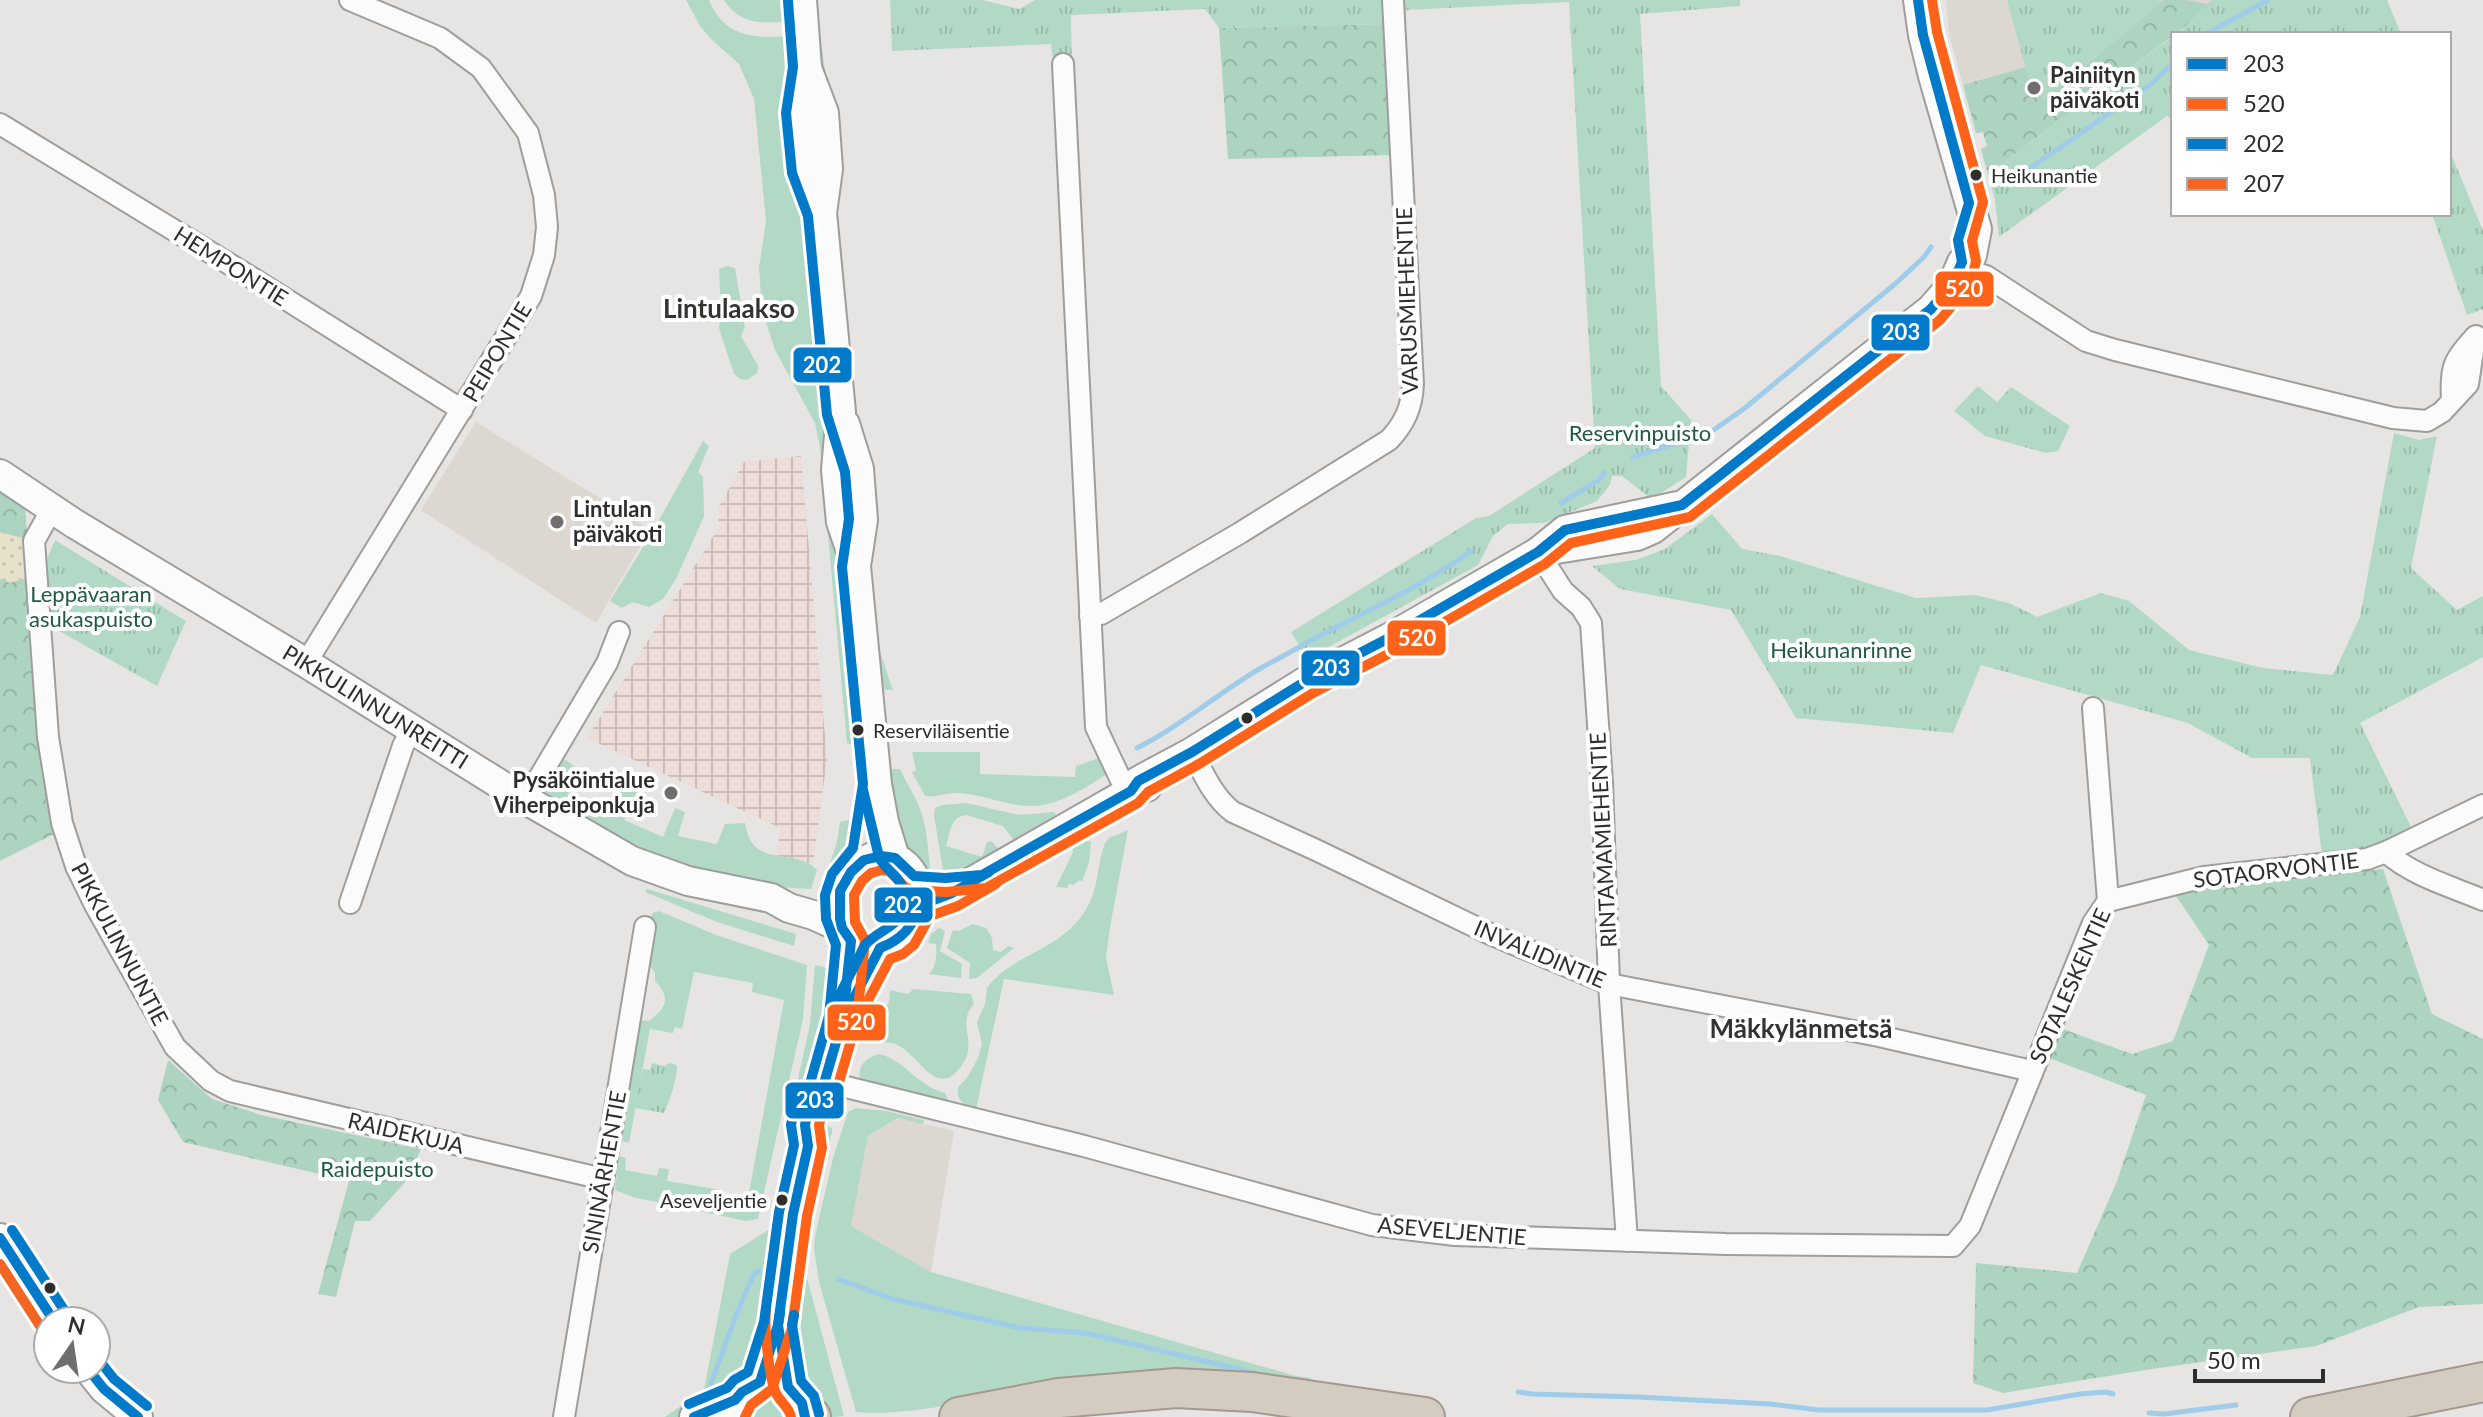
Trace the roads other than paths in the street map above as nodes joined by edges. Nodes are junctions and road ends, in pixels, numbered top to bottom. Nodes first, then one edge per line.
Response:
1 (350, 0) edge
2 (802, 0) edge
3 (1393, 0) edge
4 (1918, 0) edge
5 (1063, 64) dead end
6 (0, 124) edge
7 (1961, 265) junction
8 (2479, 334) edge
9 (462, 410) junction
10 (0, 474) edge
11 (52, 509) junction
12 (1538, 552) junction
13 (1090, 616) junction
14 (619, 632) dead end
15 (306, 663) junction
16 (2093, 708) dead end
17 (412, 729) junction
18 (1194, 756) junction
19 (877, 784) junction
20 (1129, 792) junction
21 (526, 800) junction
22 (2483, 805) edge
23 (2386, 852) junction
24 (864, 860) junction
25 (904, 867) junction
26 (982, 875) junction
27 (840, 891) junction
28 (771, 898) junction
29 (2483, 900) edge
30 (2108, 901) junction
31 (350, 903) dead end
32 (918, 906) junction
33 (645, 927) dead end
34 (847, 935) junction
35 (880, 948) junction
36 (1609, 984) junction
37 (843, 1018) junction
38 (2032, 1071) junction
39 (211, 1081) joint
40 (824, 1088) junction
41 (603, 1179) junction
42 (0, 1238) edge
43 (1627, 1241) junction
44 (1953, 1246) joint
45 (44, 1305) edge
46 (778, 1325) junction
47 (760, 1382) junction
48 (2483, 1382) edge
49 (101, 1385) edge
50 (733, 1409) edge
51 (802, 1409) edge
52 (131, 1415) edge
53 (564, 1417) edge
54 (694, 1417) edge
55 (959, 1417) edge
56 (1425, 1417) edge
57 (2310, 1417) edge

1 - 9 street, PEIPONTIE
2 - 19 street
3 - 13 street, VARUSMIEHENTIE
4 - 7 street
5 - 13 street
6 - 9 street, HEMPONTIE
7 - 8 street
7 - 12 street
9 - 15 street, PEIPONTIE
10 - 11 street, PIKKULINNUNREITTI
11 - 15 street, PIKKULINNUNREITTI
11 - 39 street, PIKKULINNUNTIE
12 - 18 street
12 - 36 street, RINTAMAMIEHENTIE
13 - 20 street
14 - 21 street
15 - 17 street, PIKKULINNUNREITTI
16 - 30 street, SOTALESKENTIE
17 - 21 street, PIKKULINNUNREITTI
17 - 31 street
18 - 20 street
18 - 36 street, INVALIDINTIE
19 - 24 street
19 - 25 street
20 - 26 street
21 - 28 street, PIKKULINNUNREITTI
22 - 23 street, SOTAORVONTIE
23 - 29 street
23 - 30 street, SOTAORVONTIE
24 - 25 street
24 - 27 street
25 - 26 street
25 - 32 street
26 - 32 street
27 - 28 street, PIKKULINNUNREITTI
27 - 34 street
28 - 34 street, PIKKULINNUNREITTI
30 - 38 street, SOTALESKENTIE
32 - 35 street
33 - 41 street, SININÄRHENTIE
34 - 35 street
34 - 37 street
35 - 37 street
36 - 38 street, INVALIDINTIE
36 - 43 street, RINTAMAMIEHENTIE
37 - 40 street
38 - 44 street, SOTALESKENTIE
39 - 41 street, RAIDEKUJA
40 - 43 street, ASEVELJENTIE
40 - 46 street
41 - 53 street, SININÄRHENTIE
42 - 45 street
43 - 44 street, ASEVELJENTIE
46 - 47 street
46 - 51 street
47 - 50 street
47 - 51 street
48 - 57 highway
49 - 52 street
50 - 54 street
55 - 56 highway

